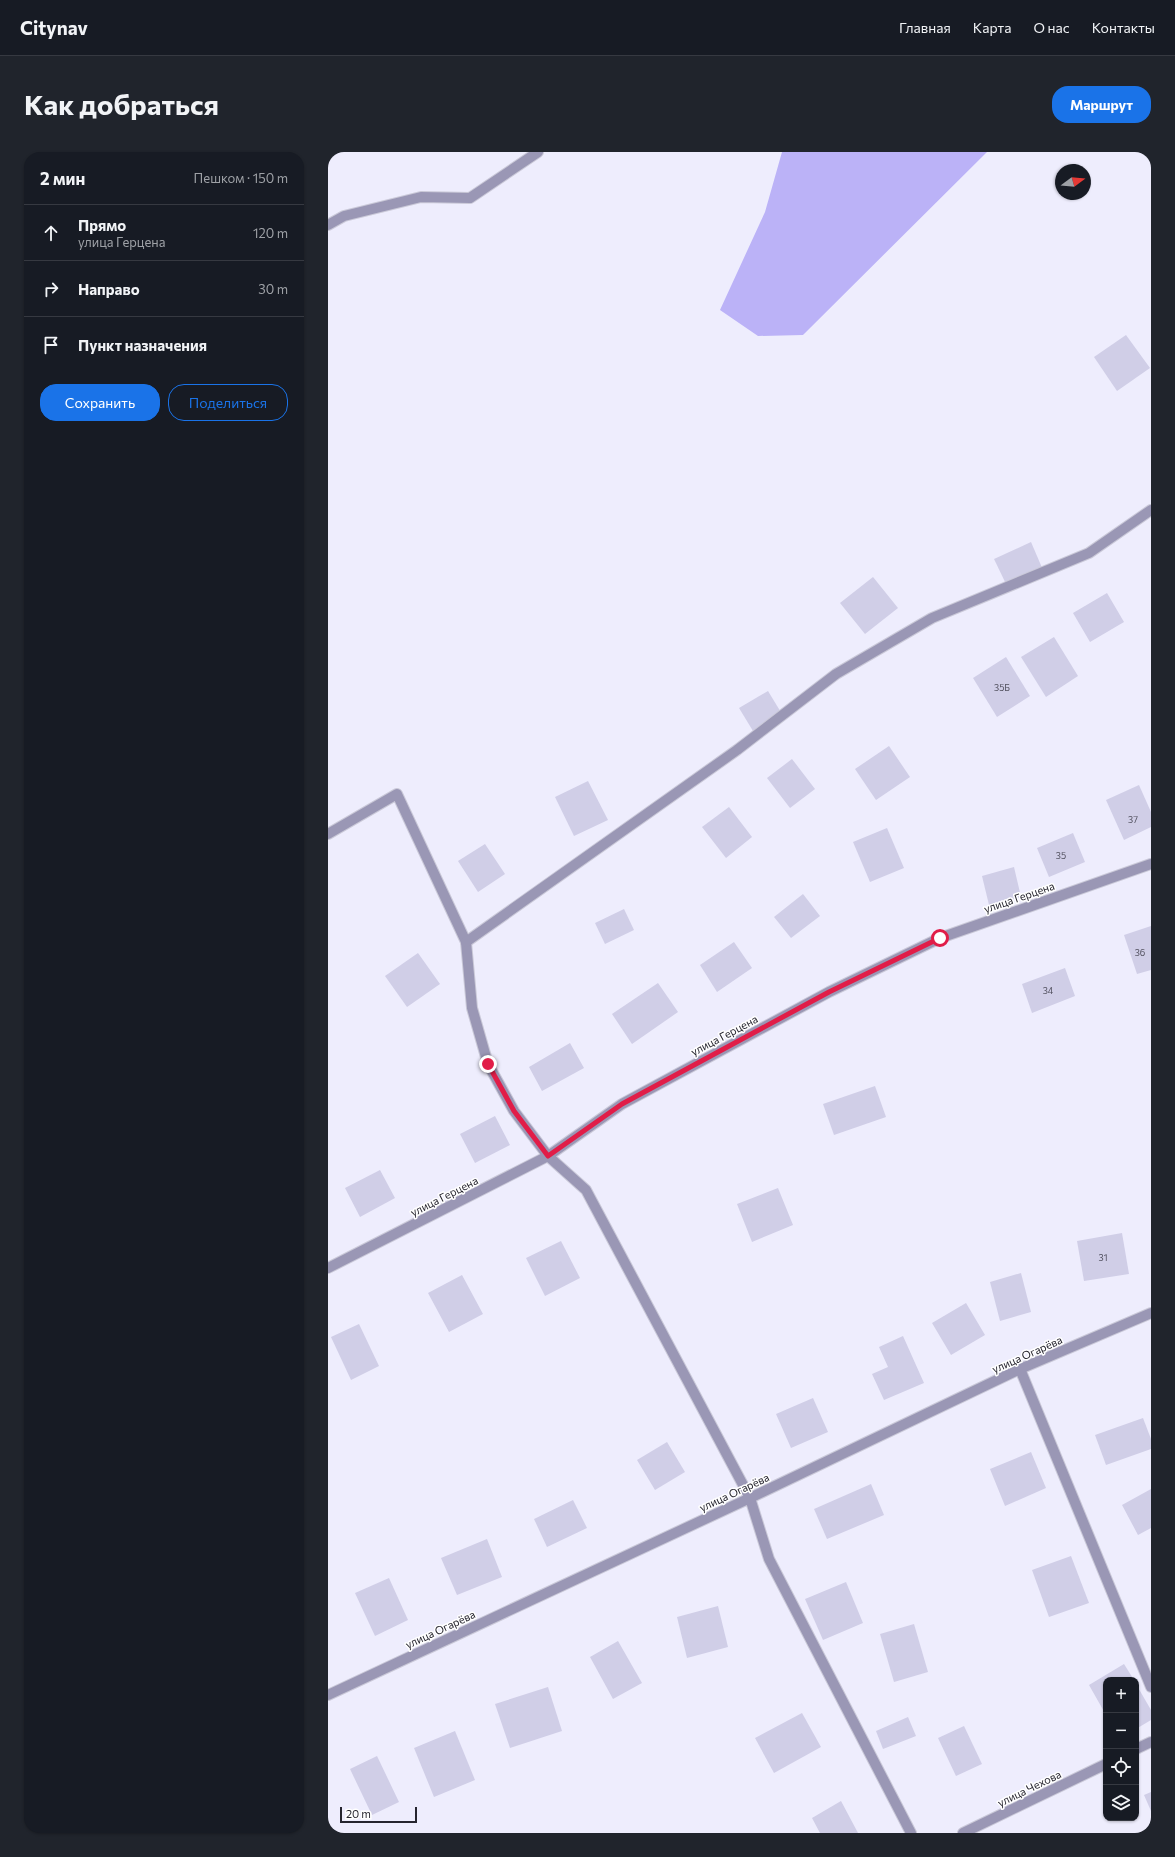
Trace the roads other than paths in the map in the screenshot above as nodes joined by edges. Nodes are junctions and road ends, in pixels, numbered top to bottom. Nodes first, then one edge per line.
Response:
1 (538, 152) edge
2 (328, 225) edge
3 (1151, 510) edge
4 (328, 834) edge
5 (1151, 864) edge
6 (466, 942) junction
7 (548, 1156) junction
8 (328, 1268) edge
9 (1151, 1313) edge
10 (1020, 1369) junction
11 (750, 1498) junction
12 (1151, 1687) edge
13 (328, 1695) edge
14 (1151, 1742) edge
15 (1139, 1748) edge
16 (1103, 1765) edge
17 (911, 1833) edge
18 (963, 1833) edge

1 - 2 street
3 - 6 street
4 - 6 street
5 - 7 street, улица Герцена
6 - 7 street
7 - 8 street, улица Герцена
7 - 11 street
9 - 10 street, улица Огарёва
10 - 11 street, улица Огарёва
10 - 12 street
11 - 13 street, улица Огарёва
11 - 17 street
14 - 15 street
16 - 18 street, улица Чехова

